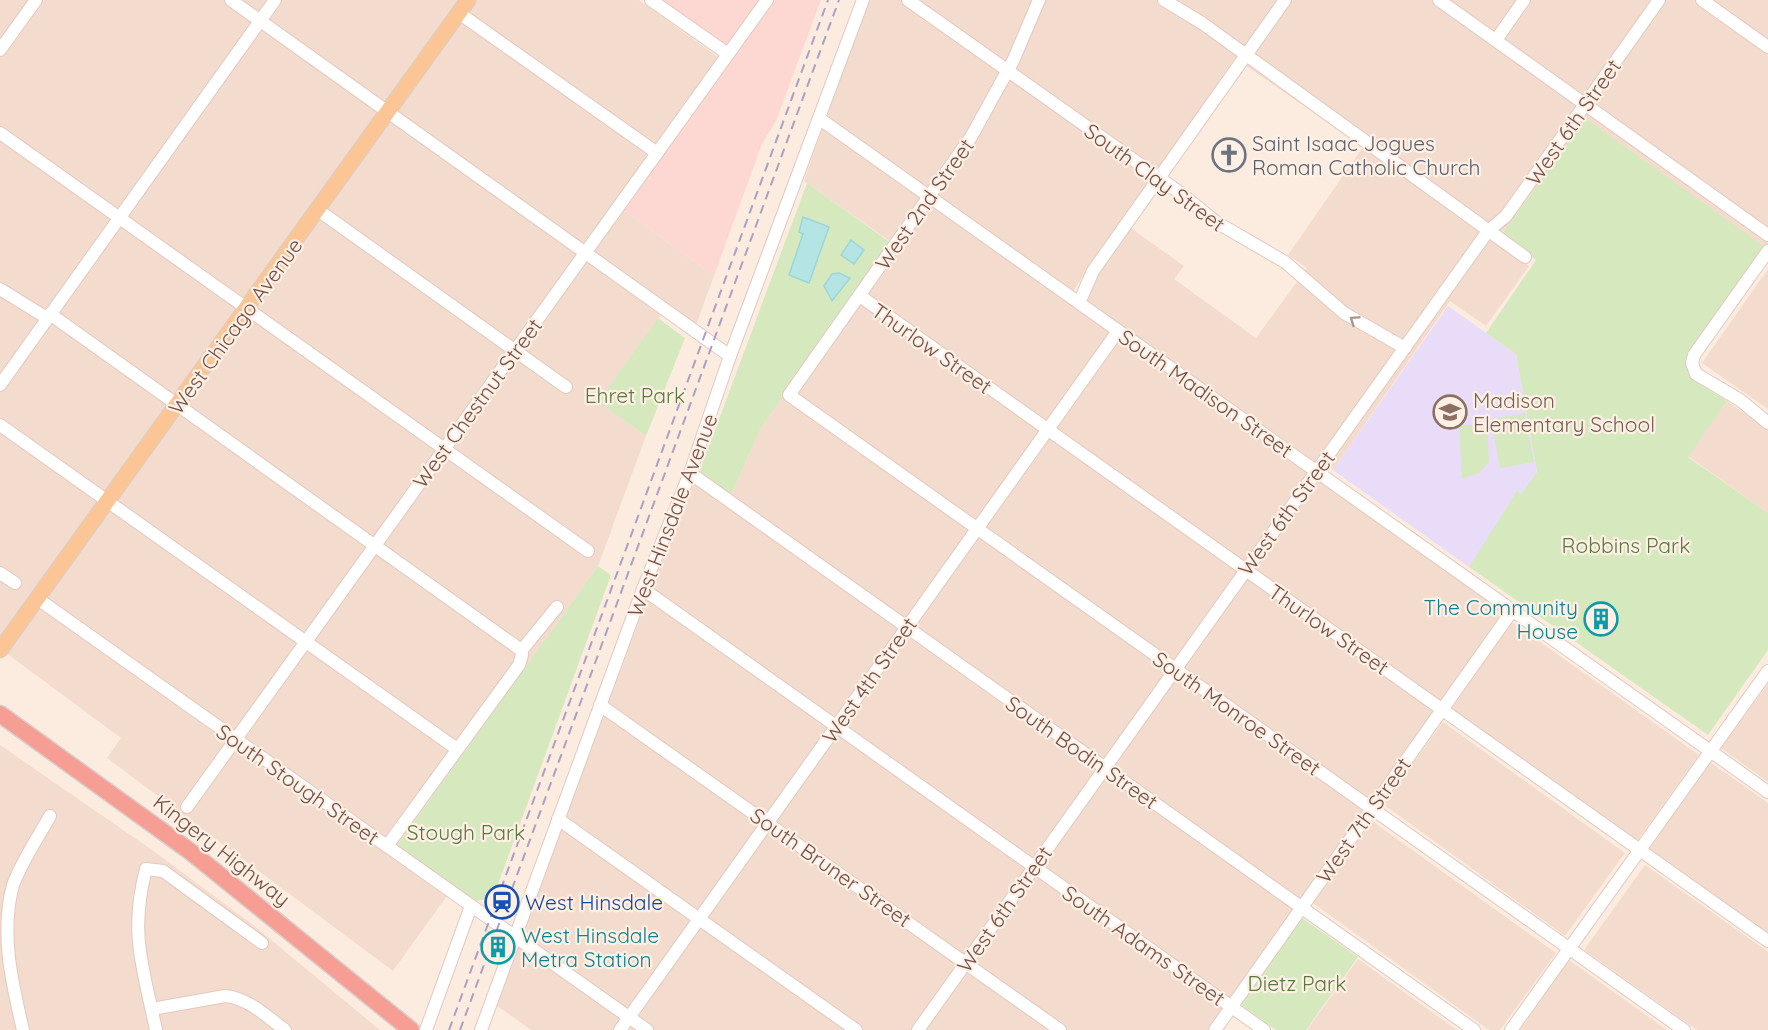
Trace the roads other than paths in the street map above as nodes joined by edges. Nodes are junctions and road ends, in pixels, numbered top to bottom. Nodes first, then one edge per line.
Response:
1 (36, 0) edge
2 (231, 0) edge
3 (275, 0) edge
4 (651, 0) edge
5 (767, 0) edge
6 (863, 0) edge
7 (908, 0) edge
8 (1039, 0) edge
9 (1164, 0) edge
10 (1285, 0) edge
11 (1439, 0) edge
12 (1524, 0) edge
13 (1659, 0) edge
14 (1702, 0) edge
15 (464, 6) edge
16 (260, 21) junction
17 (1496, 40) junction
18 (1768, 47) edge
19 (0, 50) edge
20 (728, 54) junction
21 (1245, 57) junction
22 (1008, 71) junction
23 (1585, 104) junction
24 (389, 111) junction
25 (819, 119) junction
26 (0, 133) edge
27 (657, 153) junction
28 (1159, 177) junction
29 (930, 198) junction
30 (318, 210) junction
31 (118, 217) junction
32 (1488, 231) junction
33 (1768, 235) edge
34 (1768, 251) edge
35 (586, 252) junction
36 (1525, 258) dead end
37 (0, 289) edge
38 (860, 296) junction
39 (1079, 303) junction
40 (248, 308) junction
41 (48, 316) junction
42 (1118, 331) junction
43 (1405, 348) junction
44 (514, 350) junction
45 (730, 356) junction
46 (0, 384) edge
47 (566, 387) dead end
48 (789, 395) joint
49 (178, 405) junction
50 (1768, 423) edge
51 (0, 425) edge
52 (1048, 430) junction
53 (444, 448) junction
54 (1317, 472) junction
55 (690, 473) junction
56 (108, 502) junction
57 (977, 529) junction
58 (375, 545) junction
59 (588, 550) dead end
60 (1245, 570) junction
61 (0, 573) edge
62 (15, 583) dead end
63 (643, 589) junction
64 (38, 599) junction
65 (557, 607) dead end
66 (1512, 610) junction
67 (907, 627) junction
68 (306, 640) junction
69 (0, 650) edge
70 (522, 653) junction
71 (1174, 669) junction
72 (1768, 670) edge
73 (600, 705) junction
74 (1442, 710) junction
75 (0, 714) edge
76 (837, 726) junction
77 (0, 728) edge
78 (235, 740) junction
79 (458, 749) junction
80 (1711, 751) junction
81 (1104, 767) junction
82 (1768, 792) edge
83 (187, 807) dead end
84 (1372, 809) junction
85 (50, 816) dead end
86 (558, 819) junction
87 (768, 822) junction
88 (387, 846) junction
89 (1639, 850) junction
90 (1034, 866) junction
91 (471, 906) junction
92 (1301, 908) junction
93 (700, 919) junction
94 (516, 938) junction
95 (1768, 941) edge
96 (262, 943) dead end
97 (1569, 949) junction
98 (965, 963) junction
99 (1231, 1006) junction
100 (152, 1009) junction
101 (629, 1017) junction
102 (402, 1028) edge
103 (23, 1030) edge
104 (156, 1030) edge
105 (285, 1030) edge
106 (426, 1030) edge
107 (481, 1030) edge
108 (621, 1030) edge
109 (647, 1030) edge
110 (856, 1030) edge
111 (918, 1030) edge
112 (1060, 1030) edge
113 (1215, 1030) edge
114 (1264, 1030) edge
115 (1474, 1030) edge
116 (1511, 1030) edge
117 (1684, 1030) edge

1 - 19 street
2 - 16 street
3 - 16 street
4 - 20 street
5 - 20 street, West Chestnut Street
6 - 25 street, West Hinsdale Avenue
7 - 22 street, South Clay Street
8 - 22 street, West 2nd Street
9 - 21 street
10 - 21 street
11 - 17 street
12 - 17 street
13 - 23 street, West 6th Street
14 - 18 street
15 - 24 main road, West Chicago Avenue
15 - 27 street
16 - 24 street
16 - 31 street
17 - 23 street
20 - 27 street, West Chestnut Street
21 - 28 street
21 - 32 street
22 - 28 street, South Clay Street
22 - 29 street, West 2nd Street
23 - 32 street, West 6th Street
23 - 33 street
24 - 30 main road, West Chicago Avenue
24 - 35 street
25 - 29 street, South Madison Street
25 - 45 street, West Hinsdale Avenue
26 - 31 street
27 - 35 street, West Chestnut Street
28 - 39 street
43 -> 28 street, South Clay Street
29 - 38 street, West 2nd Street
29 - 39 street, South Madison Street
30 - 40 main road, West Chicago Avenue
30 - 44 street
31 - 40 street
31 - 41 street
32 - 36 street
32 - 43 street, West 6th Street
34 - 50 street
35 - 44 street, West Chestnut Street
35 - 45 street
37 - 41 street
38 - 48 street, West 2nd Street
38 - 52 street, Thurlow Street
39 - 42 street, South Madison Street
40 - 49 main road, West Chicago Avenue
40 - 53 street
41 - 46 street
41 - 49 street
42 - 52 street, West 4th Street
42 - 54 street, South Madison Street
43 - 54 street, West 6th Street
44 - 47 street
44 - 53 street, West Chestnut Street
45 - 55 street, West Hinsdale Avenue
48 - 57 street, South Monroe Street
49 - 56 main road, West Chicago Avenue
49 - 58 street
51 - 56 street
52 - 57 street, West 4th Street
52 - 60 street, Thurlow Street
53 - 58 street, West Chestnut Street
53 - 59 street
54 - 60 street, West 6th Street
54 - 66 street, South Madison Street
55 - 63 street, West Hinsdale Avenue
55 - 67 street, South Bodin Street
56 - 64 main road, West Chicago Avenue
56 - 68 street
57 - 67 street, West 4th Street
57 - 71 street, South Monroe Street
58 - 68 street, West Chestnut Street
58 - 70 street
60 - 71 street, West 6th Street
60 - 74 street, Thurlow Street
61 - 62 street
63 - 73 street, West Hinsdale Avenue
63 - 76 street, South Adams Street
64 - 69 main road, West Chicago Avenue
64 - 78 street, South Stough Street
65 - 70 street
66 - 74 street, West 7th Street
66 - 80 street, South Madison Street
67 - 76 street, West 4th Street
67 - 81 street, South Bodin Street
68 - 78 street, West Chestnut Street
68 - 79 street
70 - 79 street
71 - 81 street, West 6th Street
71 - 84 street, South Monroe Street
72 - 80 street
73 - 86 street, West Hinsdale Avenue
73 - 87 street, South Bruner Street
74 - 84 street, West 7th Street
74 - 89 street, Thurlow Street
75 - 102 highway, Kingery Highway
76 - 87 street, West 4th Street
76 - 90 street, South Adams Street
77 - 102 highway, Kingery Highway
78 - 83 street, West Chestnut Street
78 - 88 street, South Stough Street
79 - 88 street
80 - 82 street, South Madison Street
80 - 89 street
81 - 90 street, West 6th Street
81 - 92 street, South Bodin Street
84 - 92 street, West 7th Street
84 - 97 street, South Monroe Street
85 - 103 street
86 - 93 street
86 - 94 street, West Hinsdale Avenue
87 - 93 street, West 4th Street
87 - 98 street, South Bruner Street
88 - 91 street, South Stough Street
89 - 95 street, Thurlow Street
89 - 97 street
90 - 98 street, West 6th Street
90 - 99 street, South Adams Street
91 - 94 street, South Stough Street
91 - 106 street
92 - 99 street, West 7th Street
92 - 115 street, South Bodin Street
93 - 101 street, West 4th Street
93 - 110 street
94 - 101 street, South Stough Street
94 - 107 street, West Hinsdale Avenue
96 - 100 street
97 - 116 street
97 - 117 street, South Monroe Street
98 - 111 street, West 6th Street
98 - 112 street, South Bruner Street
99 - 113 street, West 7th Street
99 - 114 street, South Adams Street
100 - 104 street
100 - 105 street
101 - 108 street, West 4th Street
101 - 109 street, South Stough Street

